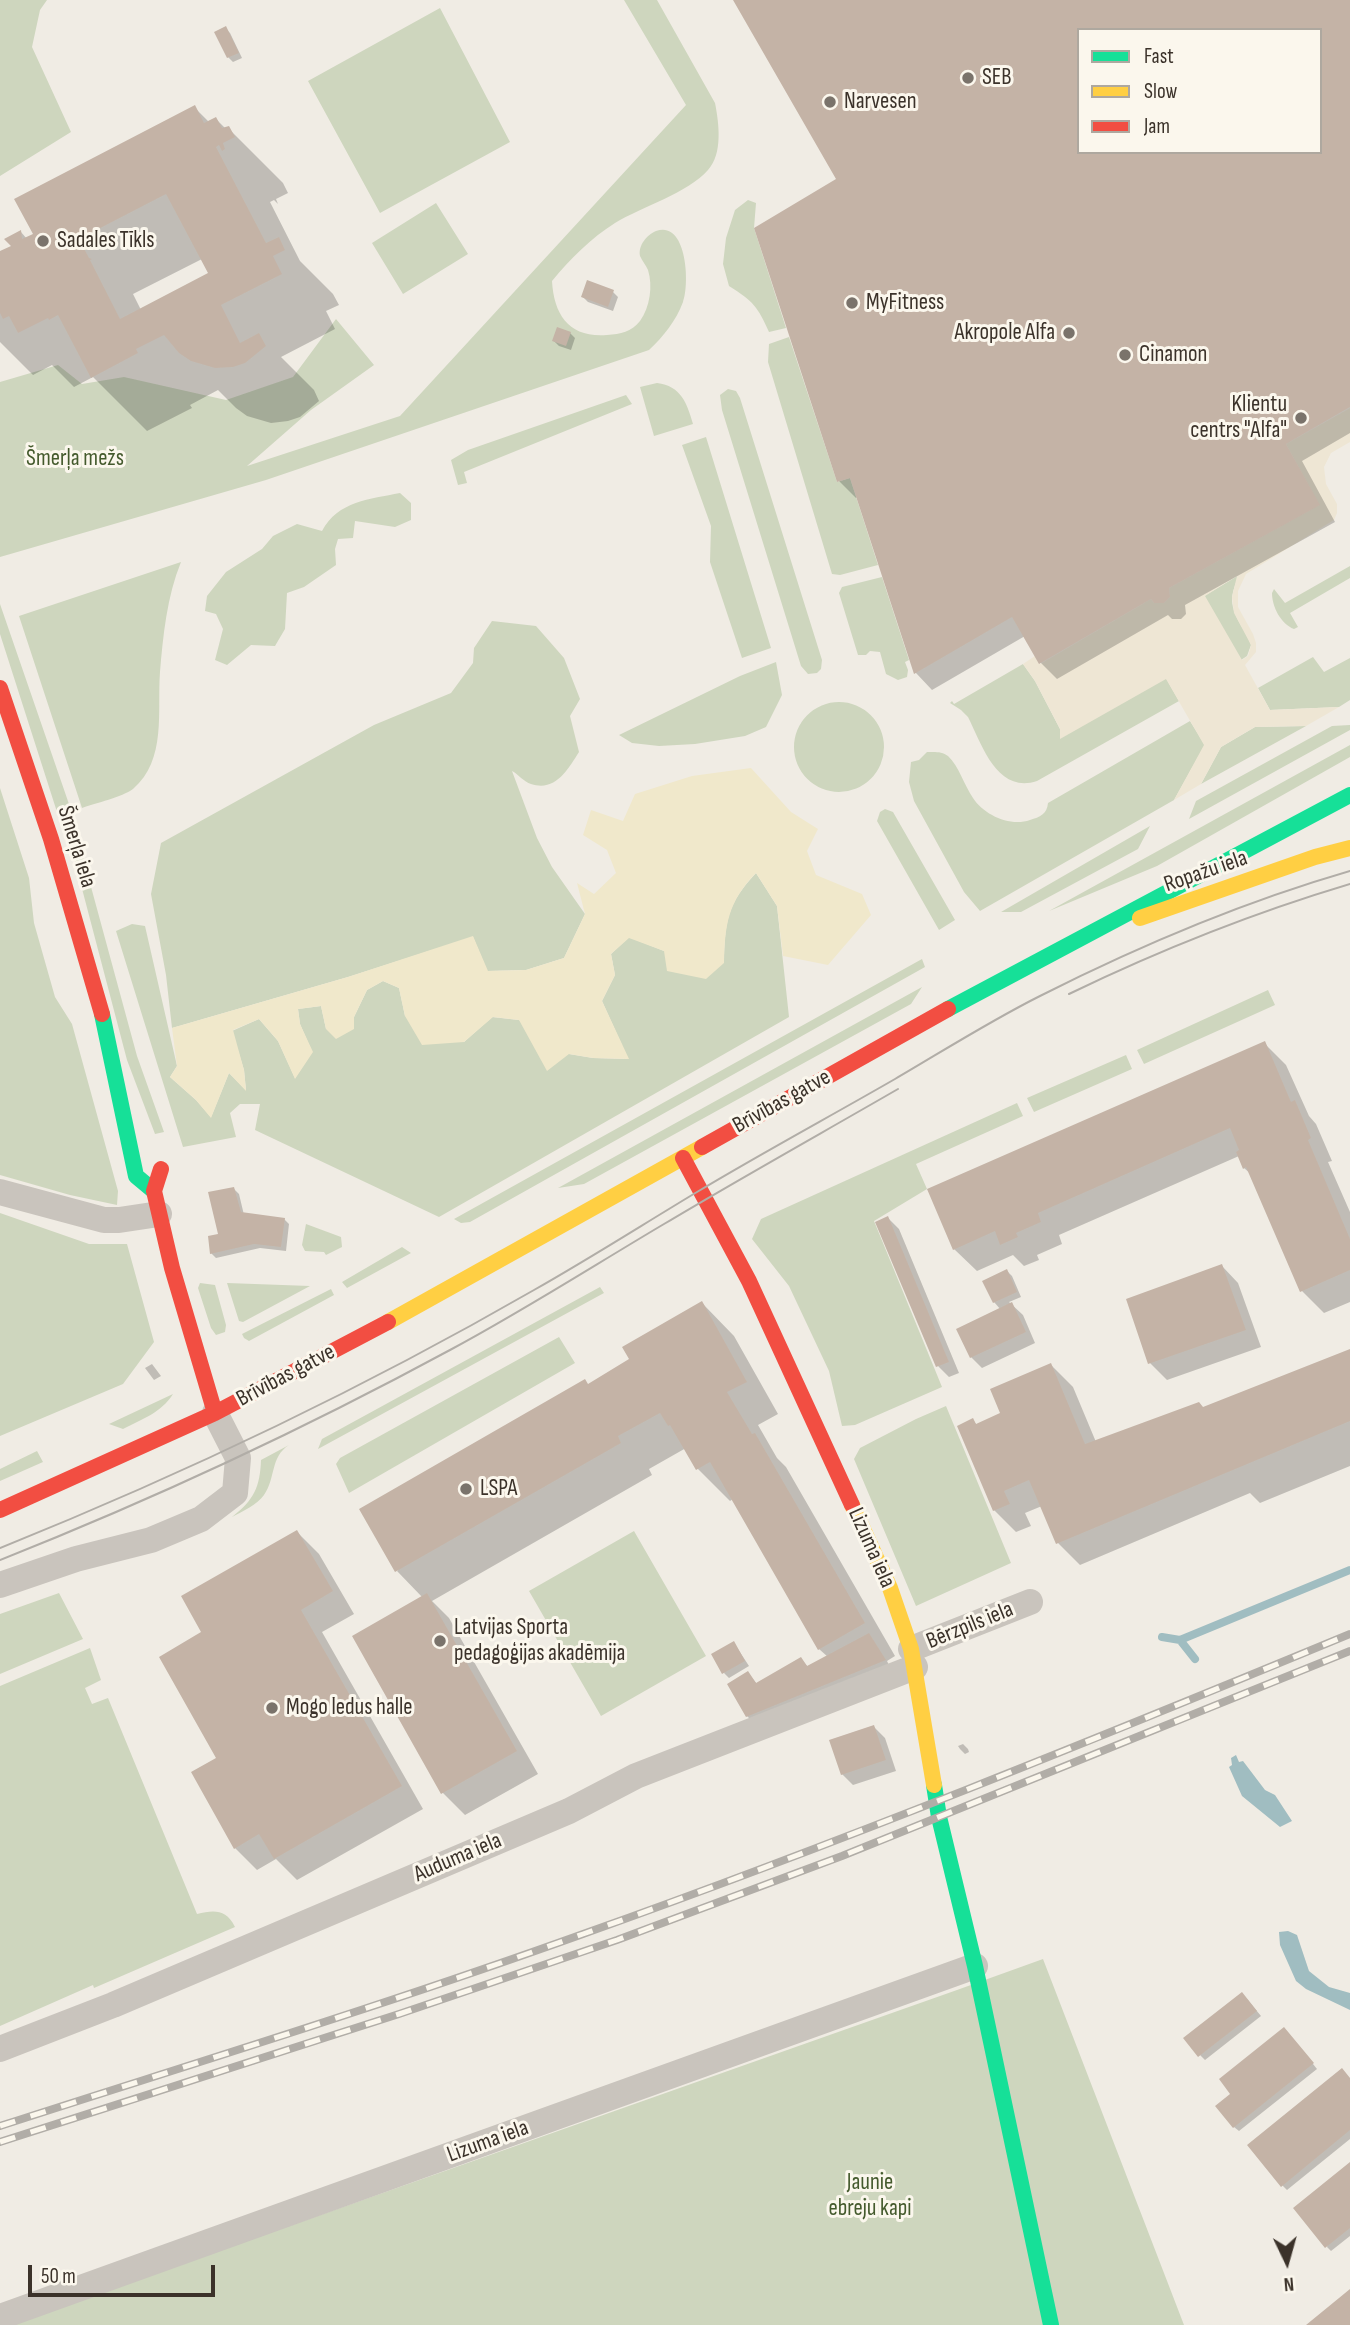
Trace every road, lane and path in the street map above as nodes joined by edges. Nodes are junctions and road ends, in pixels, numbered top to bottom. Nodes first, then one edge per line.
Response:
1 (0, 688) edge
2 (1350, 795) edge
3 (1350, 848) edge
4 (1076, 940) junction
5 (104, 1021) junction
6 (138, 1107) dead end
7 (157, 1155) dead end
8 (683, 1158) junction
9 (0, 1192) edge
10 (156, 1203) junction
11 (215, 1413) junction
12 (0, 1510) edge
13 (0, 1585) edge
14 (1030, 1602) dead end
15 (913, 1658) junction
16 (975, 1966) junction
17 (0, 2049) edge
18 (0, 2317) edge
19 (1051, 2325) edge

1 - 5 main road, Šmerļa iela
2 - 4 main road, Brīvības gatve
3 - 4 main road, Ropažu iela
4 - 8 main road, Brīvības gatve
5 - 6 main road, Šmerļa iela
5 - 10 main road, Šmerļa iela
7 - 10 main road, Šmerļa iela
8 - 11 main road, Brīvības gatve
8 - 15 main road, Lizuma iela
9 - 10 street
10 - 11 main road, Šmerļa iela
11 - 12 main road, Brīvības gatve
11 - 13 street, Brīvības gatve
14 - 15 street, Bērzpils iela
15 - 16 main road, Lizuma iela
15 - 17 street, Auduma iela
16 - 18 street, Lizuma iela
16 - 19 main road, Lizuma iela

